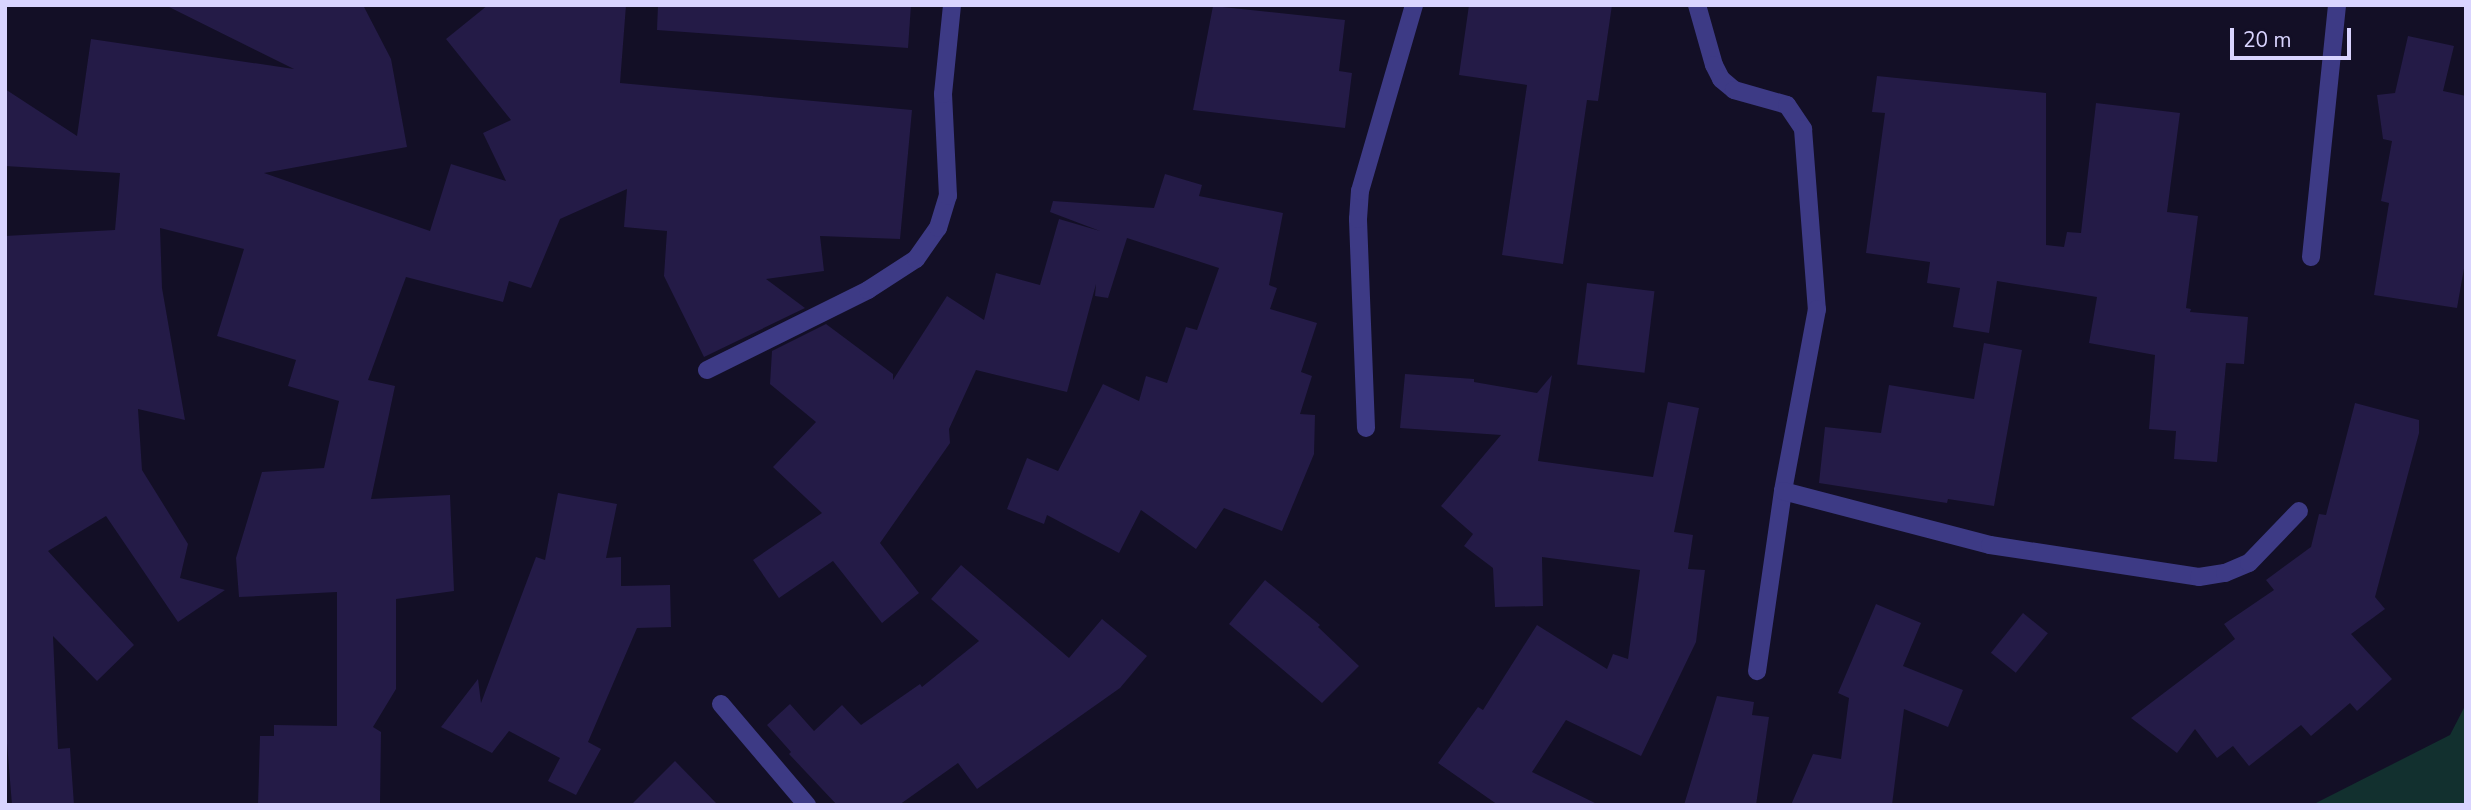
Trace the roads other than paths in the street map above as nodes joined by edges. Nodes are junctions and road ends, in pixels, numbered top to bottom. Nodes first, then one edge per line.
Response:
1 (951, 5) edge
2 (1413, 5) edge
3 (1697, 5) edge
4 (2337, 5) edge
5 (2311, 257) dead end
6 (707, 370) dead end
7 (1366, 428) dead end
8 (1783, 491) junction
9 (2300, 511) dead end
10 (1758, 671) dead end
11 (721, 704) dead end
12 (807, 805) edge

1 - 6 street
2 - 7 street
3 - 8 street
4 - 5 street
8 - 9 street
8 - 10 street
11 - 12 street

